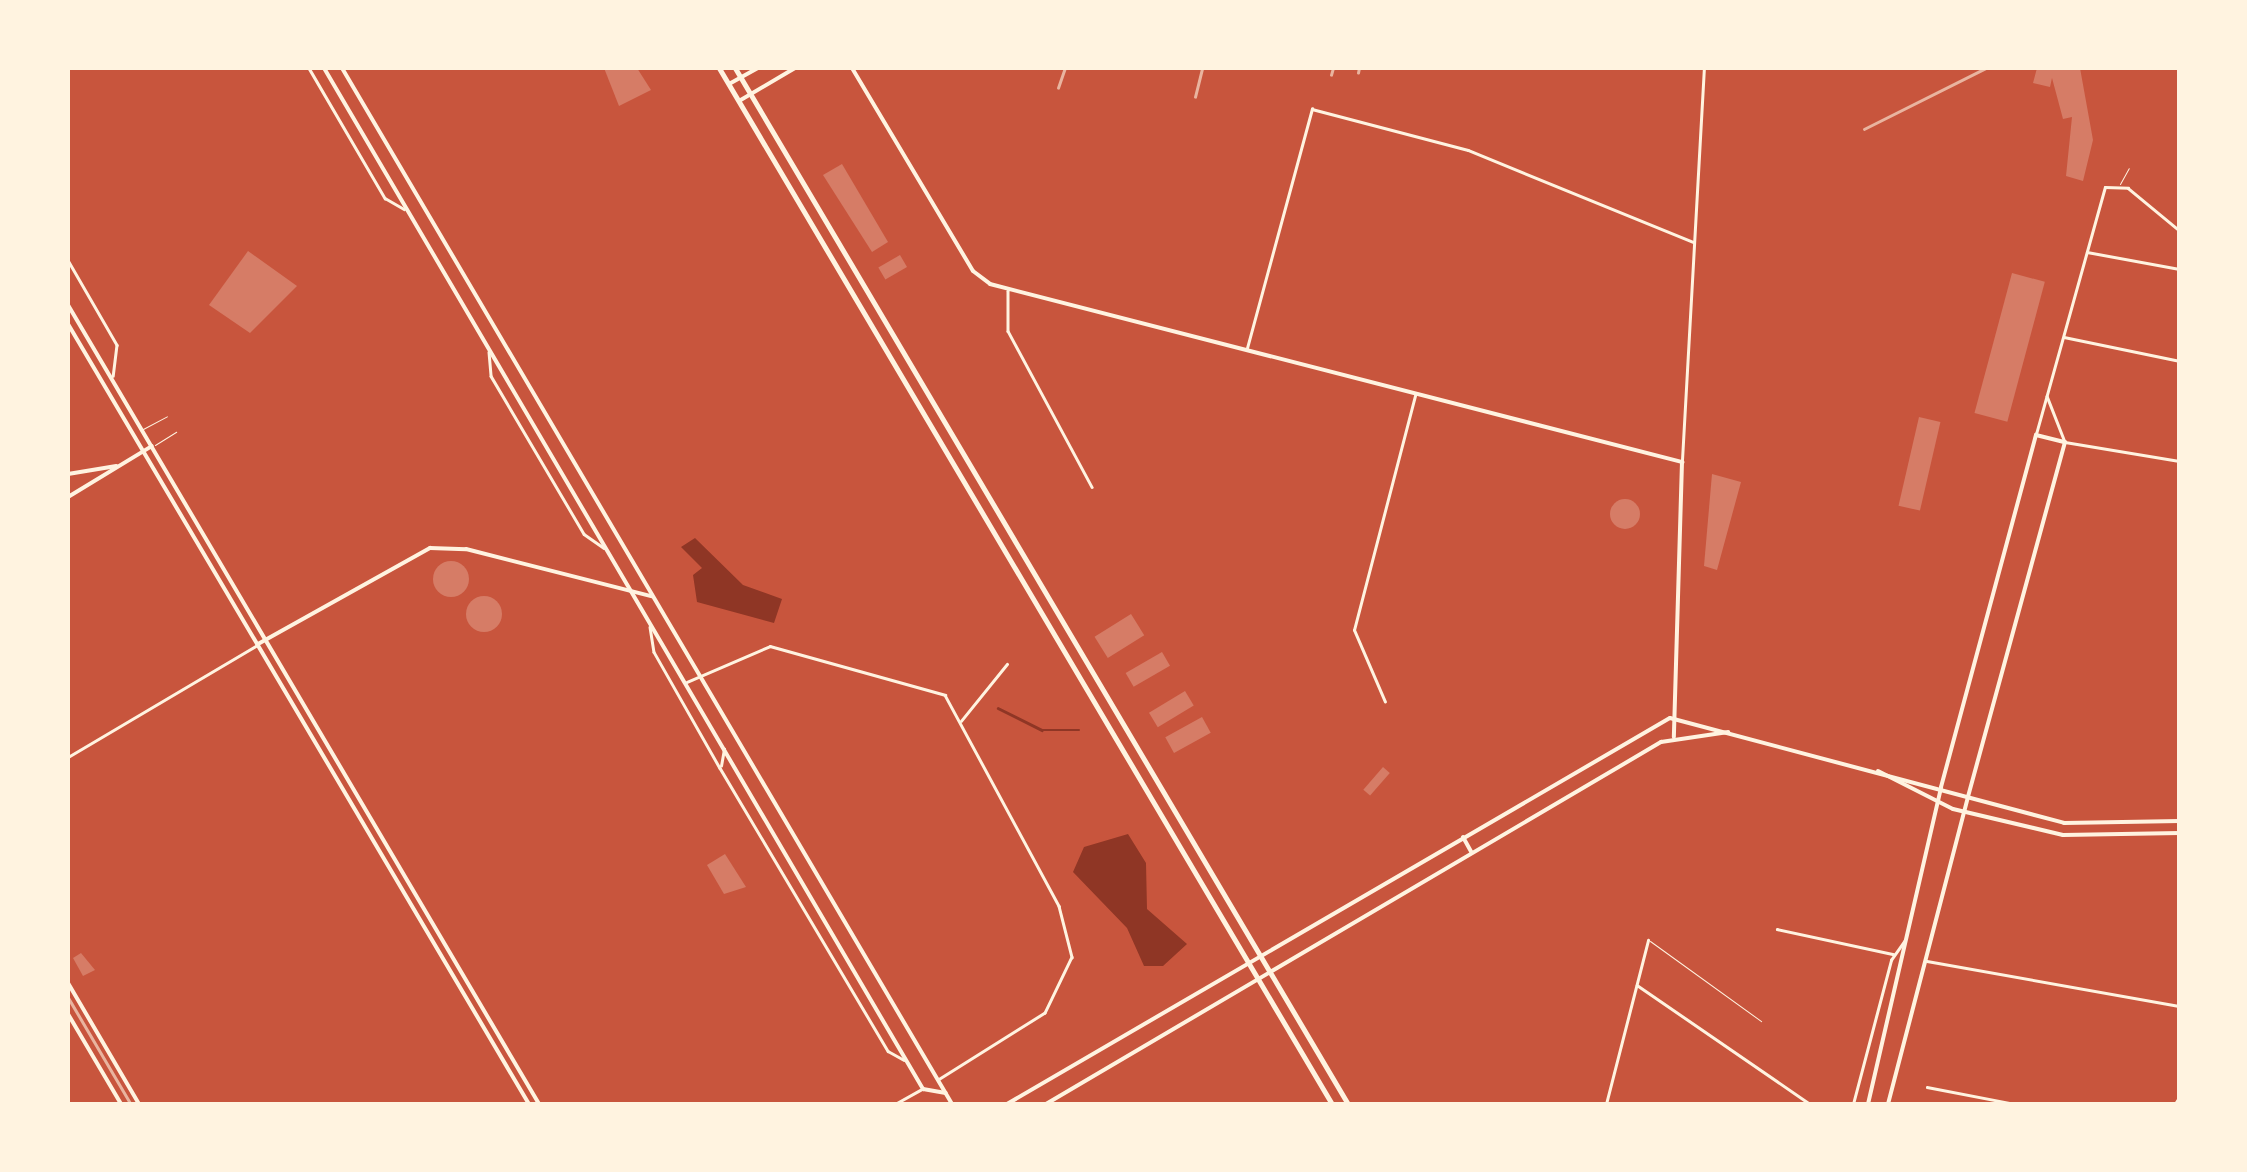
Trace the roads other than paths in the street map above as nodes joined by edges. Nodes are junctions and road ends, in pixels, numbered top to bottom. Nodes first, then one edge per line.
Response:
1 (308, 68) edge
2 (324, 68) edge
3 (342, 68) edge
4 (719, 68) edge
5 (735, 68) edge
6 (758, 68) edge
7 (795, 68) edge
8 (852, 68) edge
9 (1704, 68) edge
10 (741, 78) junction
11 (729, 84) junction
12 (750, 94) junction
13 (739, 101) junction
14 (2128, 168) dead end
15 (2120, 184) junction
16 (405, 210) junction
17 (2180, 231) edge
18 (1694, 242) junction
19 (2085, 252) junction
20 (68, 260) edge
21 (2180, 269) edge
22 (464, 274) junction
23 (449, 283) junction
24 (1008, 289) junction
25 (68, 304) edge
26 (68, 324) edge
27 (2062, 337) junction
28 (1246, 350) junction
29 (489, 351) junction
30 (2180, 361) edge
31 (112, 378) junction
32 (1415, 394) junction
33 (2047, 394) junction
34 (166, 416) dead end
35 (142, 430) junction
36 (176, 432) dead end
37 (2036, 435) junction
38 (2065, 442) junction
39 (152, 446) junction
40 (142, 452) junction
41 (2180, 461) edge
42 (1682, 462) junction
43 (118, 466) junction
44 (68, 474) edge
45 (1092, 487) dead end
46 (68, 496) edge
47 (607, 549) junction
48 (631, 591) junction
49 (652, 596) junction
50 (649, 620) junction
51 (265, 640) junction
52 (258, 644) junction
53 (1007, 664) dead end
54 (699, 675) junction
55 (686, 683) junction
56 (1385, 702) dead end
57 (1670, 718) junction
58 (961, 721) junction
59 (1732, 732) junction
60 (1674, 736) junction
61 (724, 748) junction
62 (68, 757) edge
63 (720, 768) junction
64 (1874, 769) junction
65 (1941, 787) junction
66 (1968, 797) junction
67 (1936, 802) junction
68 (1964, 812) junction
69 (2180, 821) edge
70 (2180, 833) edge
71 (1463, 837) junction
72 (1472, 853) junction
73 (1777, 929) dead end
74 (1906, 939) junction
75 (1648, 940) joint
76 (1893, 954) junction
77 (1258, 957) junction
78 (1926, 961) junction
79 (1247, 963) junction
80 (1267, 974) junction
81 (1257, 980) junction
82 (68, 983) edge
83 (1637, 985) junction
84 (2180, 1006) edge
85 (68, 1014) edge
86 (1761, 1021) dead end
87 (906, 1061) junction
88 (123, 1078) junction
89 (938, 1080) junction
90 (110, 1086) junction
91 (1926, 1087) dead end
92 (923, 1089) junction
93 (946, 1094) junction
94 (2180, 1096) edge
95 (121, 1104) edge
96 (139, 1104) edge
97 (529, 1104) edge
98 (539, 1104) edge
99 (895, 1104) edge
100 (952, 1104) edge
101 (1007, 1104) edge
102 (1046, 1104) edge
103 (1332, 1104) edge
104 (1348, 1104) edge
105 (1606, 1104) edge
106 (1810, 1104) edge
107 (1853, 1104) edge
108 (1868, 1104) edge
109 (1888, 1104) edge
110 (2015, 1104) edge
111 (2175, 1104) edge

1 - 16 street
2 - 16 street
3 - 22 street
4 - 11 main road
5 - 10 main road
6 - 10 street
7 - 12 street
8 - 24 street
9 - 18 street
10 - 11 street
10 - 12 main road
11 - 13 main road
12 - 13 street
12 - 77 main road
13 - 79 main road
14 - 15 lane
15 - 17 street
15 - 19 street
16 - 23 street
18 - 28 street
18 - 42 street
19 - 21 street
19 - 27 street
20 - 31 street
22 - 23 street
22 - 49 street
23 - 29 street
24 - 28 street
24 - 45 street
25 - 31 street
26 - 40 street
27 - 30 street
27 - 33 street
28 - 32 street
29 - 47 street
29 - 47 street
31 - 35 street
32 - 42 street
32 - 56 street
33 - 37 street
33 - 38 street
34 - 35 lane
35 - 39 street
36 - 39 lane
37 - 38 street
37 - 65 street
38 - 41 street
38 - 66 street
39 - 40 street
39 - 51 street
40 - 43 street
40 - 52 street
42 - 57 street
43 - 44 street
43 - 46 street
47 - 48 street
48 - 49 street
48 - 50 street
48 - 51 street
49 - 54 street
50 - 55 street
50 - 63 street
51 - 52 street
51 - 98 street
52 - 62 street
52 - 97 street
53 - 58 street
54 - 55 street
54 - 58 street
54 - 89 street
55 - 61 street
57 - 59 street
57 - 60 street
57 - 71 street
58 - 89 street
59 - 60 street
59 - 64 street
60 - 72 street
61 - 63 street
61 - 87 street
63 - 87 street
64 - 65 street
64 - 67 street
65 - 66 street
65 - 67 street
66 - 68 street
66 - 69 street
67 - 68 street
67 - 74 street
68 - 70 street
68 - 78 street
71 - 72 street
71 - 77 street
72 - 80 street
73 - 76 street
74 - 76 street
74 - 108 street
75 - 83 street
75 - 86 lane
76 - 107 street
77 - 79 street
77 - 80 main road
78 - 84 street
78 - 109 street
79 - 81 main road
79 - 101 street
80 - 81 street
80 - 104 main road
81 - 102 street
81 - 103 main road
82 - 88 street
83 - 105 street
83 - 106 street
85 - 90 street
87 - 92 street
88 - 90 street
88 - 96 street
89 - 93 street
90 - 95 street
91 - 110 street
92 - 93 street
92 - 99 street
93 - 100 street
94 - 111 street

